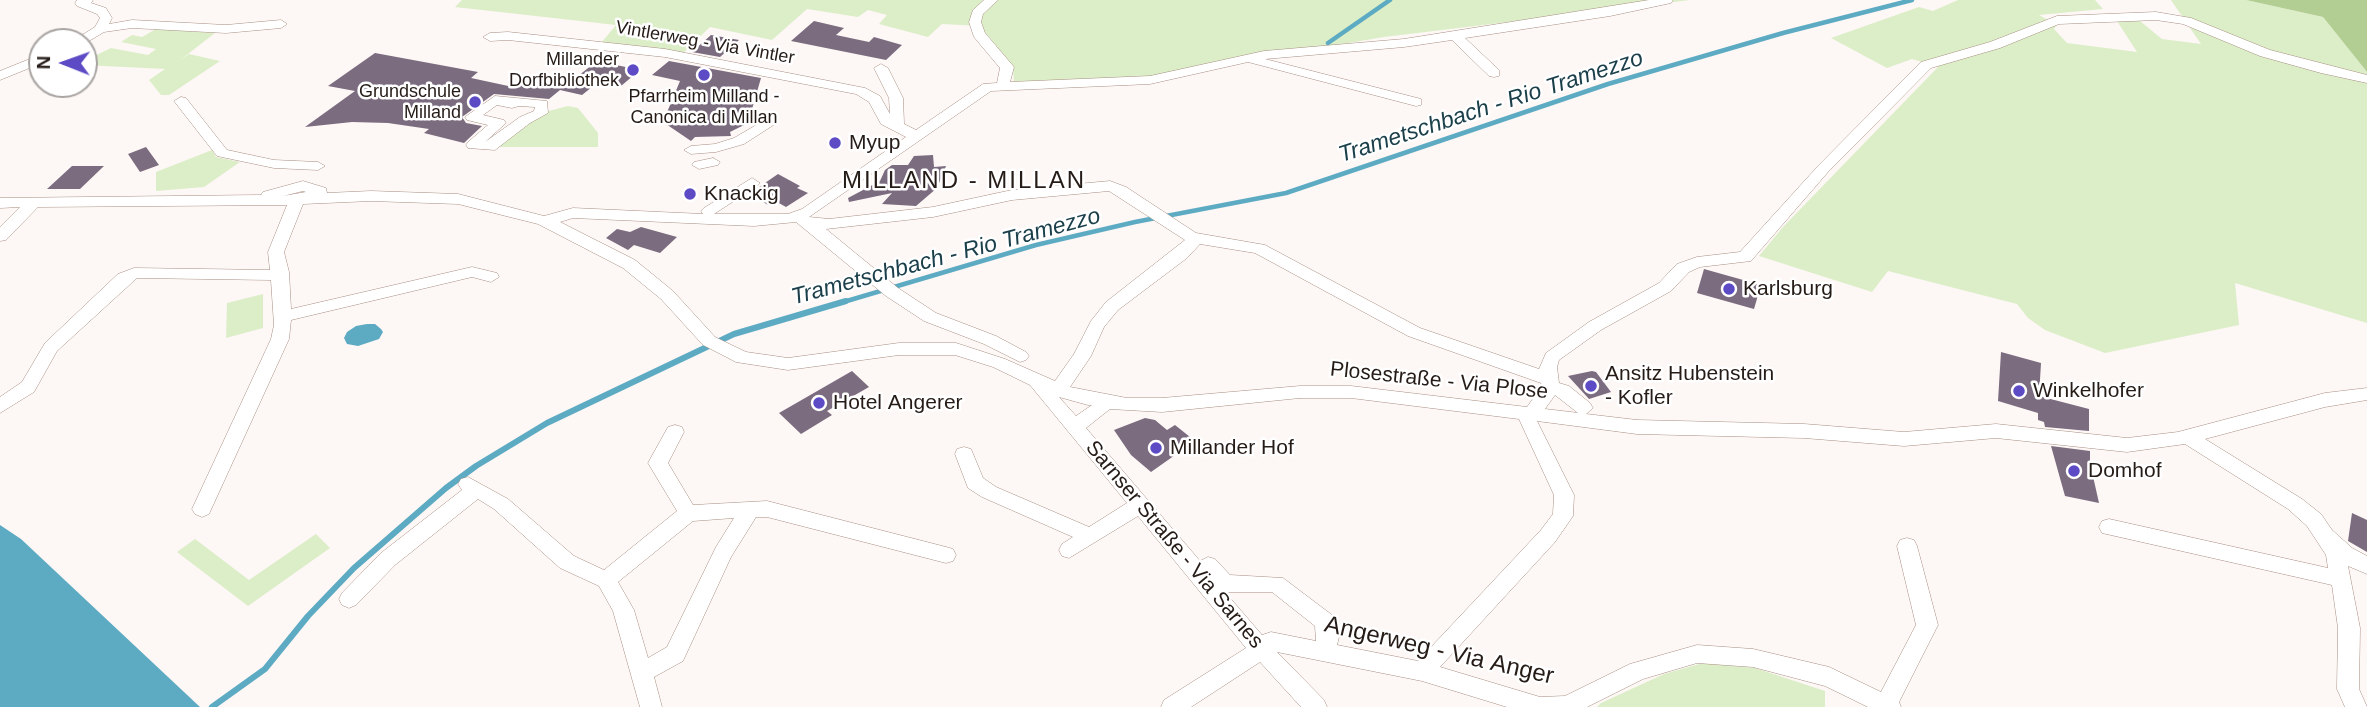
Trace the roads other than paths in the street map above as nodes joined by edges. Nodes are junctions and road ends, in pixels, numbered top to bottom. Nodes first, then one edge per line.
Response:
1 (992, 0) edge
2 (1667, 0) edge
3 (81, 1) edge
4 (281, 24) dead end
5 (100, 29) joint
6 (1453, 34) junction
7 (490, 37) dead end
8 (1246, 58) junction
9 (28, 64) edge
10 (881, 68) dead end
11 (1494, 73) dead end
12 (0, 76) edge
13 (2367, 79) edge
14 (1002, 86) junction
15 (181, 101) dead end
16 (1416, 102) dead end
17 (520, 116) dead end
18 (770, 121) dead end
19 (897, 126) junction
20 (918, 137) junction
21 (479, 148) junction
22 (691, 150) dead end
23 (318, 166) dead end
24 (752, 183) dead end
25 (296, 196) junction
26 (349, 196) junction
27 (328, 198) junction
28 (34, 202) junction
29 (0, 203) edge
30 (709, 211) dead end
31 (293, 217) junction
32 (803, 220) junction
33 (544, 221) junction
34 (0, 236) edge
35 (1196, 238) junction
36 (281, 272) junction
37 (491, 277) dead end
38 (282, 317) junction
39 (1020, 356) dead end
40 (1034, 380) junction
41 (1550, 383) junction
42 (1058, 390) junction
43 (2367, 394) edge
44 (1105, 402) junction
45 (0, 406) edge
46 (1584, 408) dead end
47 (1532, 413) junction
48 (1074, 427) junction
49 (675, 432) dead end
50 (2188, 437) junction
51 (964, 454) dead end
52 (1139, 505) junction
53 (202, 509) dead end
54 (750, 510) junction
55 (688, 513) junction
56 (2109, 527) dead end
57 (1090, 536) junction
58 (2325, 536) junction
59 (1907, 546) dead end
60 (1069, 550) dead end
61 (946, 555) dead end
62 (1208, 565) dead end
63 (2367, 566) edge
64 (2341, 579) junction
65 (606, 580) junction
66 (349, 599) dead end
67 (1261, 648) junction
68 (1324, 651) junction
69 (1422, 671) junction
70 (640, 674) junction
71 (1568, 706) edge
72 (1888, 706) edge
73 (651, 707) edge
74 (1172, 707) edge
75 (1316, 707) edge
76 (2356, 707) edge

1 - 14 street
2 - 6 street
3 - 5 street
4 - 5 street
6 - 8 street
6 - 11 street
7 - 19 street, Vintlerweg - Via Vintler
8 - 14 street
8 - 16 street
9 - 12 street
10 - 19 street
13 - 41 street
14 - 20 street
15 - 23 street
17 - 21 street
18 - 22 street
19 - 20 street, Vintlerweg - Via Vintler
20 - 32 street
21 - 21 street
24 - 30 street
25 - 26 street, Plosestraße - Via Plose
25 - 27 street, Plosestraße - Via Plose
25 - 28 street, Plosestraße - Via Plose
25 - 31 street
26 - 27 street, Plosestraße - Via Plose
26 - 33 street, Plosestraße - Via Plose
27 - 31 street
28 - 29 street, Plosestraße - Via Plose
28 - 34 street
31 - 36 street
32 - 33 street
32 - 35 street
32 - 39 street
33 - 40 street, Plosestraße - Via Plose
35 - 41 street
35 - 42 street
36 - 38 street
36 - 45 street
37 - 38 street
38 - 53 street
40 - 42 street, Plosestraße - Via Plose
40 - 48 street, Sarnser Straße - Via Sarnes
41 - 46 street
41 - 47 street
42 - 44 street, Plosestraße - Via Plose
43 - 50 street, Plosestraße - Via Plose
44 - 47 street, Plosestraße - Via Plose
44 - 48 street
47 - 50 street, Plosestraße - Via Plose
47 - 69 street
48 - 52 street, Sarnser Straße - Via Sarnes
49 - 55 street
50 - 58 street
51 - 57 street
52 - 57 street
52 - 67 street, Sarnser Straße - Via Sarnes
54 - 55 street
54 - 61 street
54 - 70 street
55 - 65 street
56 - 64 street
57 - 60 street
58 - 63 street
58 - 64 street
59 - 72 street, Angerweg - Via Anger
62 - 68 street
64 - 76 street
65 - 66 street
65 - 70 street
67 - 68 street, Angerweg - Via Anger
67 - 74 street
67 - 75 street, Sarnser Straße - Via Sarnes
68 - 69 street, Angerweg - Via Anger
69 - 71 street, Angerweg - Via Anger
70 - 73 street
71 - 72 street, Angerweg - Via Anger

